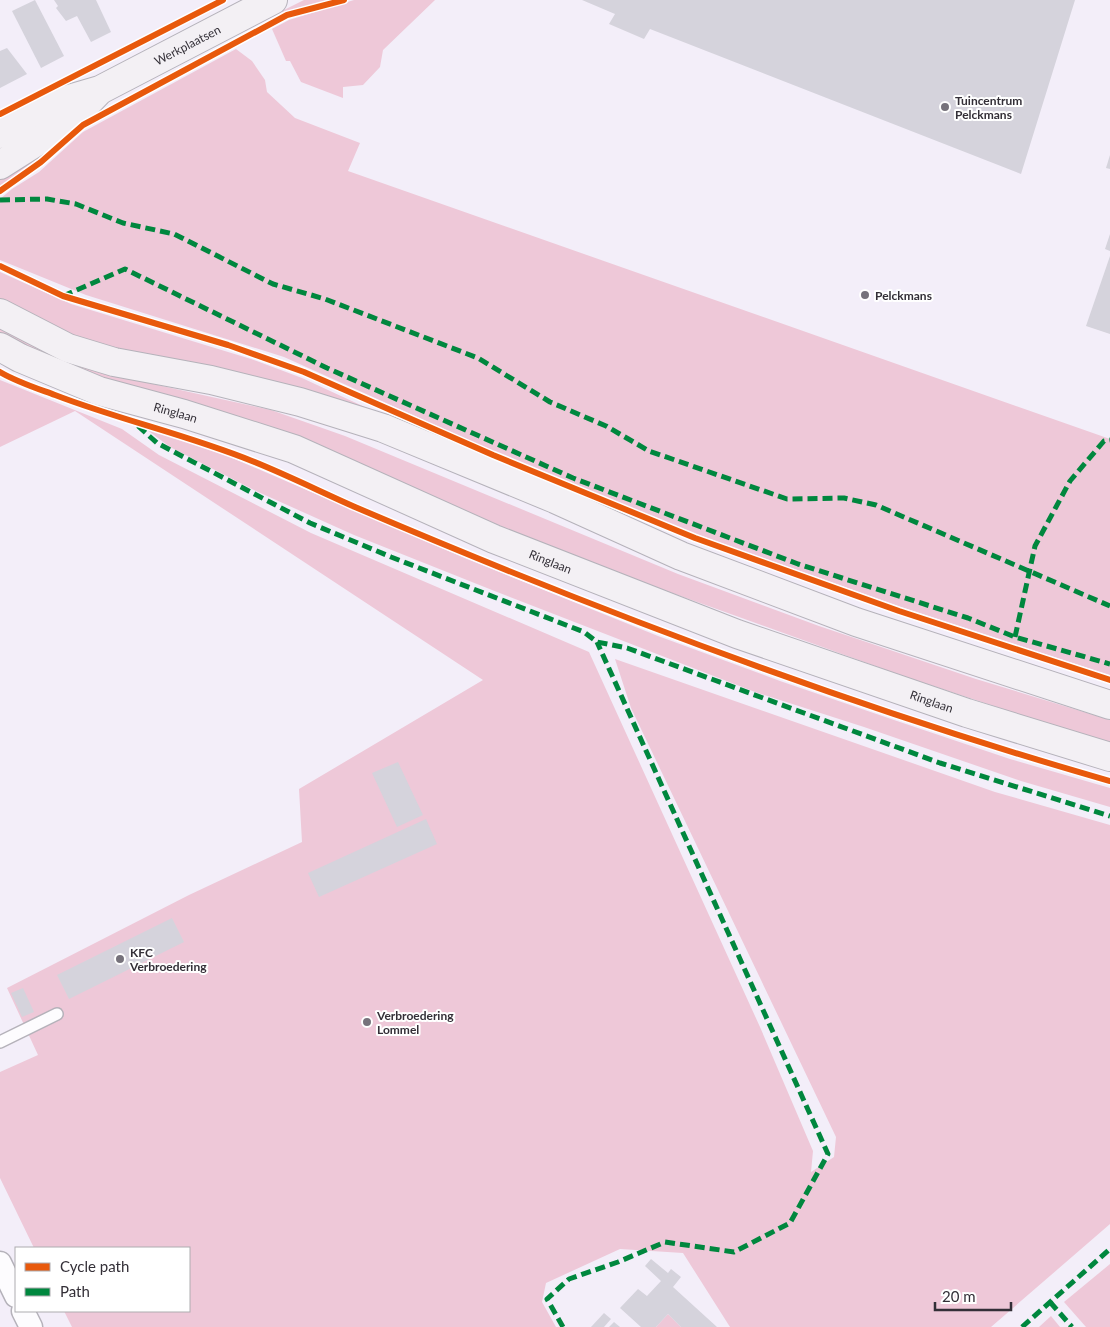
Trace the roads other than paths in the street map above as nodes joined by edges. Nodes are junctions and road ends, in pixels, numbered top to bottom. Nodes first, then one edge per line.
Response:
1 (273, 0) edge
2 (100, 90) junction
3 (0, 134) edge
4 (0, 165) edge
5 (0, 313) edge
6 (0, 347) edge
7 (1110, 705) edge
8 (1110, 757) edge
9 (57, 1014) dead end
10 (0, 1042) edge
11 (0, 1262) edge
12 (15, 1294) edge
13 (24, 1312) edge
14 (31, 1327) edge

1 - 2 main road, Werkplaatsen
2 - 3 main road, Werkplaatsen
2 - 4 main road, Werkplaatsen
5 - 7 main road
6 - 8 main road, Ringlaan
9 - 10 lane
11 - 12 street
13 - 14 street

